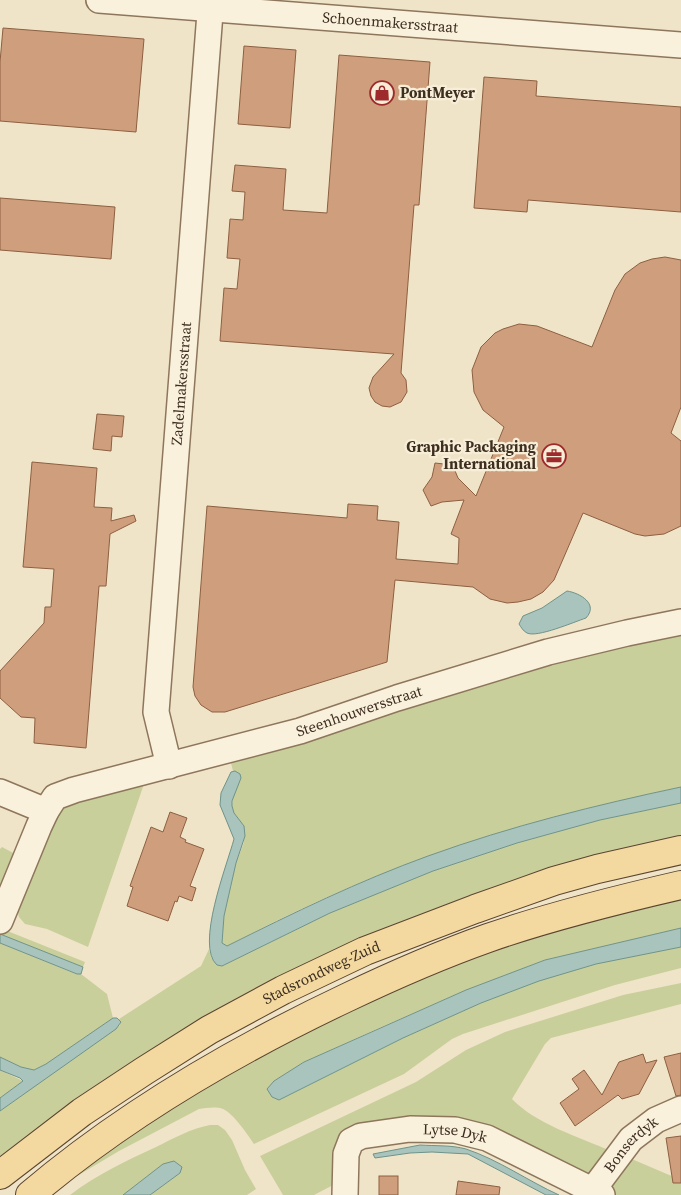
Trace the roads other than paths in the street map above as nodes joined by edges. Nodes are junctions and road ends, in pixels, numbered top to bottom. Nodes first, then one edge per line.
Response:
1 (99, 0) edge
2 (211, 4) edge
3 (681, 45) edge
4 (681, 622) edge
5 (169, 766) junction
6 (0, 792) edge
7 (46, 811) junction
8 (681, 850) edge
9 (681, 886) edge
10 (0, 922) edge
11 (681, 1109) edge
12 (0, 1175) edge
13 (597, 1193) edge
14 (30, 1195) edge
15 (345, 1195) edge

1 - 2 street, Schoenmakersstraat
2 - 3 street, Schoenmakersstraat
2 - 5 street, Zadelmakersstraat
4 - 5 street, Steenhouwersstraat
5 - 7 street, Steenhouwersstraat
6 - 7 street
7 - 10 street
8 - 12 main road, Stadsrondweg-Zuid
9 - 14 main road
11 - 13 street, Bonserdyk
13 - 15 street, Lytse Dyk

